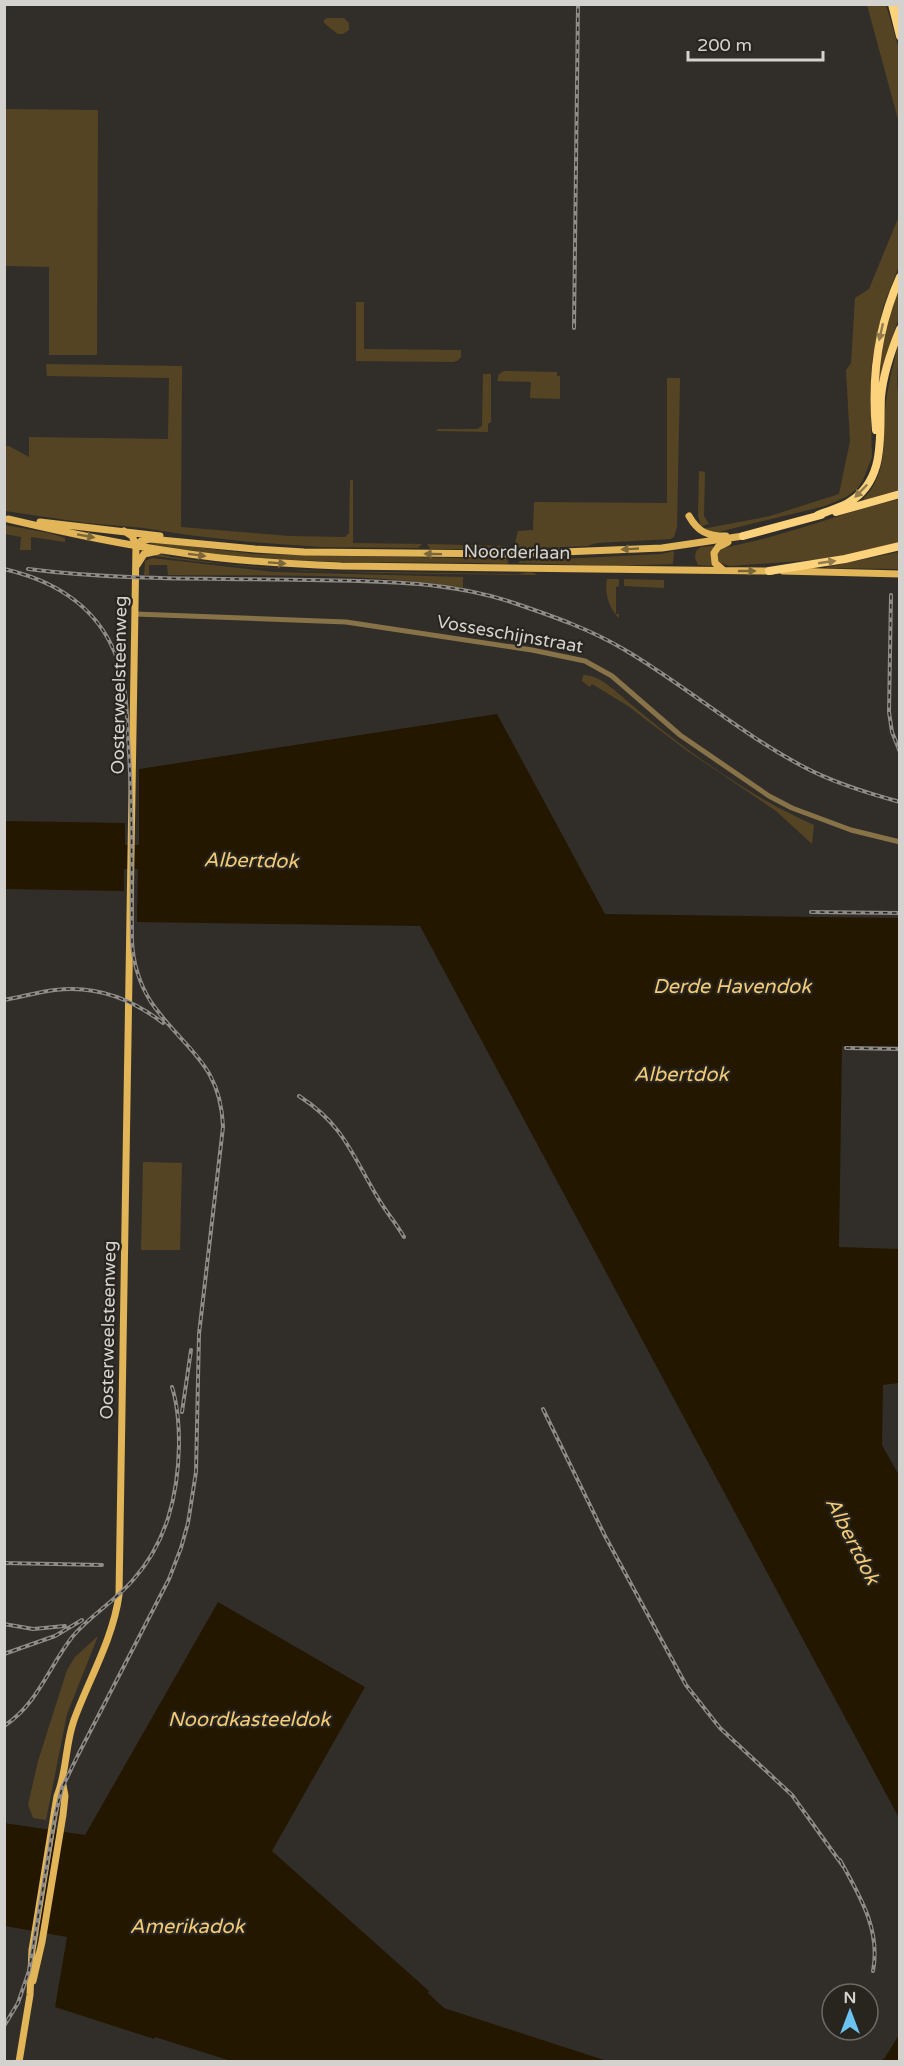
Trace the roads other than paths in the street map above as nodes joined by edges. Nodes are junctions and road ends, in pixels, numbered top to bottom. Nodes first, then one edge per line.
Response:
1 (892, 4) edge
2 (900, 36) edge
3 (900, 277) edge
4 (900, 329) edge
5 (879, 446) junction
6 (900, 494) edge
7 (818, 515) junction
8 (689, 516) dead end
9 (6, 518) edge
10 (124, 531) junction
11 (743, 536) junction
12 (186, 542) junction
13 (136, 545) junction
14 (900, 546) edge
15 (174, 552) junction
16 (513, 554) junction
17 (136, 567) junction
18 (513, 568) junction
19 (725, 571) junction
20 (769, 571) junction
21 (900, 574) edge
22 (135, 614) junction
23 (900, 842) edge
24 (63, 1782) junction
25 (31, 1986) junction
26 (19, 2061) edge

1 - 2 highway
3 -> 5 highway
4 - 5 highway
5 -> 7 highway
6 - 7 highway, Noorderlaan
7 - 11 highway, Noorderlaan
8 - 11 main road
9 - 10 main road, Noorderlaan
9 -> 13 main road, Noorderlaan
10 - 12 main road, Noorderlaan
10 - 13 main road
11 -> 16 main road, Noorderlaan
11 - 19 main road
12 - 13 main road, Noorderlaan
16 -> 12 main road, Noorderlaan
13 - 15 main road, Noorderlaan
13 - 17 main road, Oosterweelsteenweg
20 -> 14 highway
15 - 17 main road
15 -> 18 main road, Noorderlaan
16 - 18 main road
17 - 22 main road, Oosterweelsteenweg
18 - 19 main road, Noorderlaan
19 -> 20 main road, Noorderlaan
20 - 21 main road, Noorderlaan
22 - 23 street, Vosseschijnstraat
22 - 24 main road, Oosterweelsteenweg
24 - 25 main road, Oosterweelsteenweg
24 - 25 main road, Oosterweelsteenweg
25 - 26 main road

